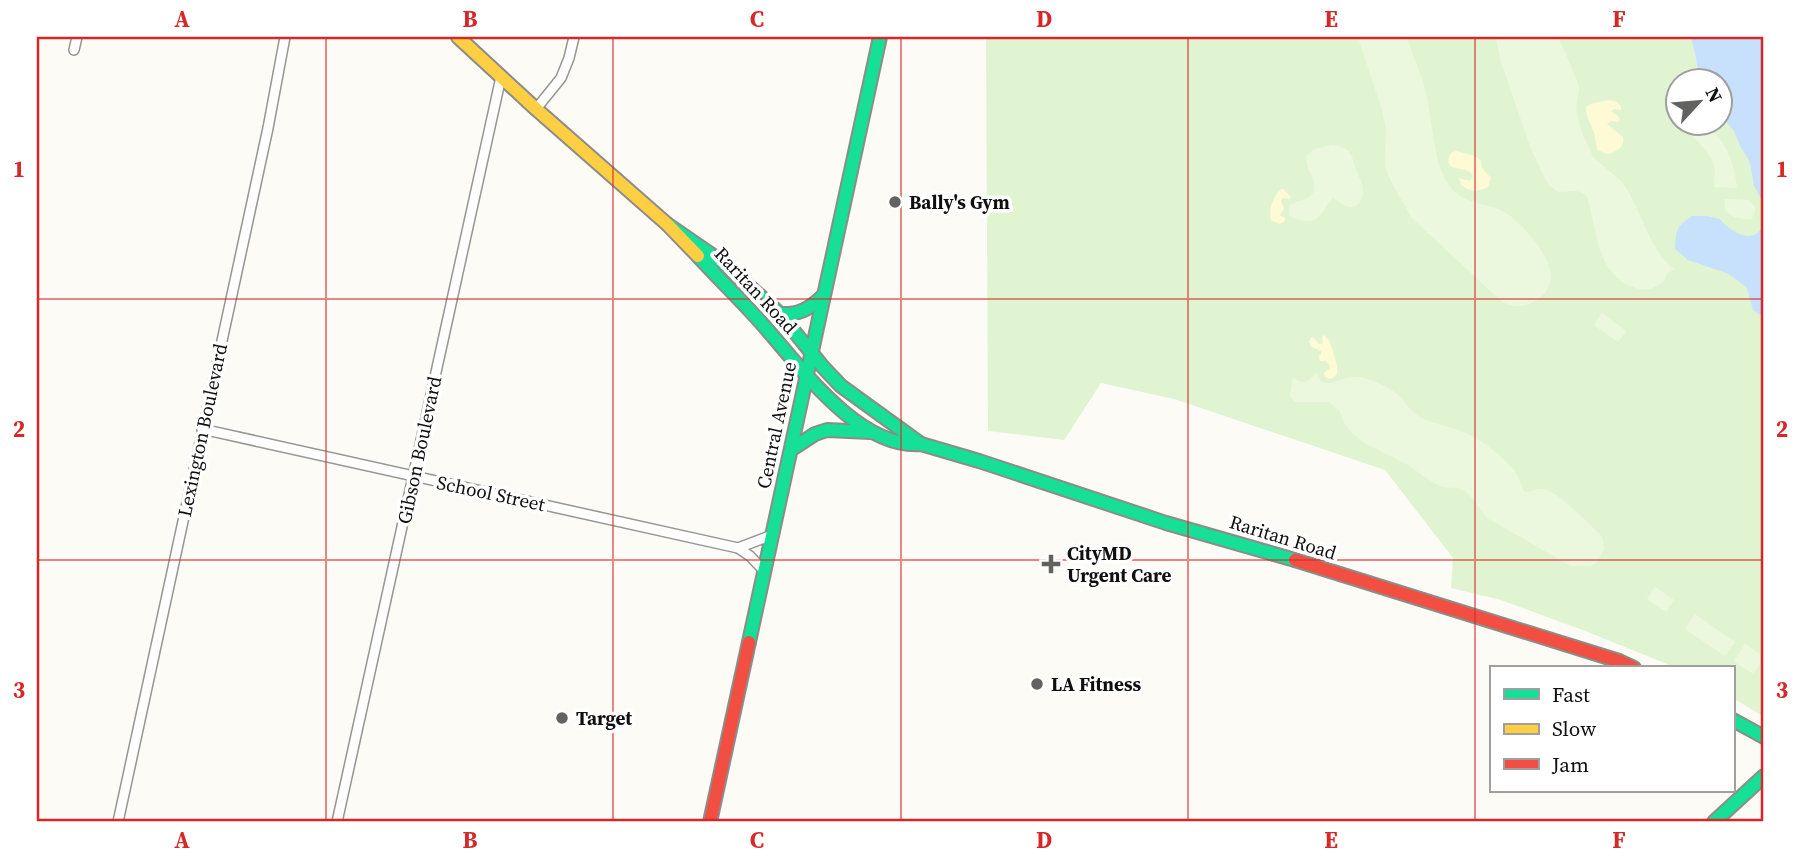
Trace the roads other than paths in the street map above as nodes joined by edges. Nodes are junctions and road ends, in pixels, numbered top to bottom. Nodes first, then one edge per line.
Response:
1 (77, 37) edge
2 (285, 37) edge
3 (458, 37) edge
4 (574, 37) edge
5 (880, 37) edge
6 (74, 50) dead end
7 (501, 77) junction
8 (536, 109) junction
9 (667, 224) junction
10 (823, 296) junction
11 (780, 314) junction
12 (811, 352) junction
13 (806, 375) junction
14 (202, 429) junction
15 (877, 433) junction
16 (921, 444) junction
17 (792, 449) junction
18 (414, 476) junction
19 (772, 535) junction
20 (738, 548) junction
21 (765, 572) junction
22 (1630, 666) edge
23 (1734, 721) edge
24 (1764, 737) edge
25 (1764, 776) edge
26 (118, 822) edge
27 (337, 822) edge
28 (710, 822) edge
29 (1714, 822) edge

1 - 6 street
2 - 14 street, Lexington Boulevard
3 - 7 main road, Raritan Road
4 - 8 street
5 - 10 main road, Central Avenue
7 - 8 main road, Raritan Road
7 - 18 street, Gibson Boulevard
8 - 9 main road, Raritan Road
9 - 11 main road, Raritan Road
9 - 13 main road, Raritan Road
10 - 11 main road
10 - 12 main road, Central Avenue
11 - 12 main road, Raritan Road
12 - 13 main road, Central Avenue
12 - 16 main road, Raritan Road
13 - 15 main road, Raritan Road
13 - 17 main road, Central Avenue
14 - 18 street, School Street
14 - 26 street, Lexington Boulevard
15 - 16 main road, Raritan Road
15 - 17 main road
16 - 22 main road, Raritan Road
17 - 19 main road, Central Avenue
18 - 20 street, School Street
18 - 27 street, Gibson Boulevard
19 - 20 street
19 - 21 main road, Central Avenue
20 - 21 street, School Street
21 - 28 main road, Central Avenue
23 - 24 main road
25 - 29 main road

